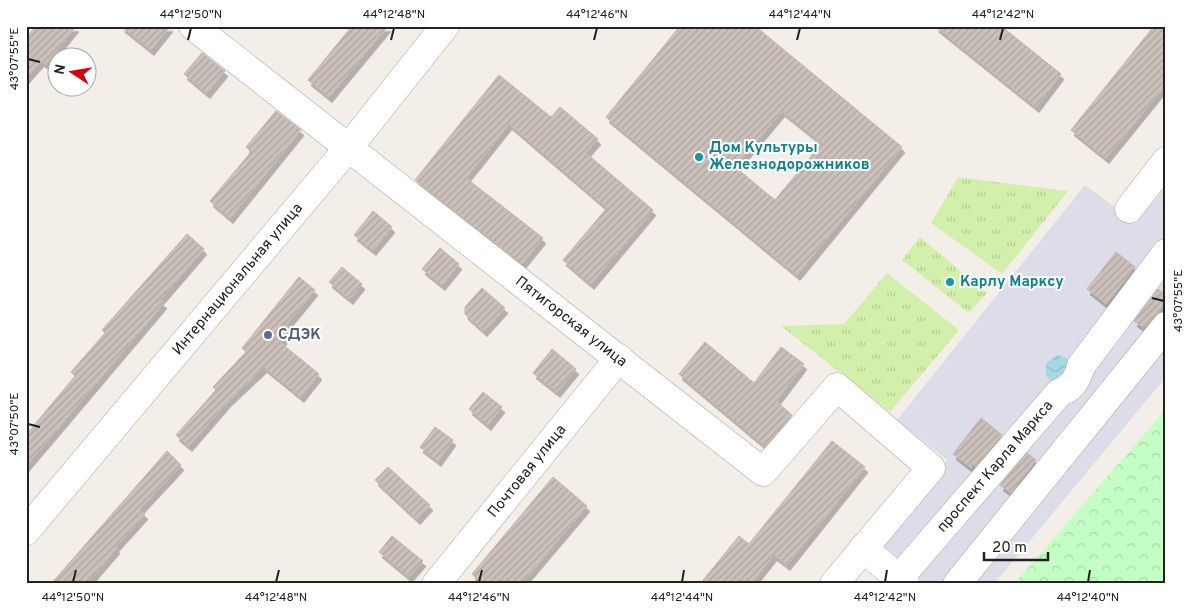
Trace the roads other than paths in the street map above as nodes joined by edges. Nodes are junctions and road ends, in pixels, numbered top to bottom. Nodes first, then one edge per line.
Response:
1 (193, 26) edge
2 (446, 26) edge
3 (349, 147) junction
4 (1166, 160) edge
5 (1129, 209) dead end
6 (1166, 253) edge
7 (1166, 326) edge
8 (619, 358) junction
9 (26, 531) edge
10 (864, 548) junction
11 (899, 582) edge
12 (436, 584) edge
13 (834, 584) edge
14 (958, 584) edge

1 - 3 street, Пятигорская улица
2 - 3 street, Интернациональная улица
3 - 8 street, Пятигорская улица
3 - 9 street, Интернациональная улица
4 - 5 street
6 - 11 street, проспект Карла Маркса
7 - 14 street
8 - 10 street, Пятигорская улица
8 - 12 street, Почтовая улица
10 - 11 street
10 - 13 street

